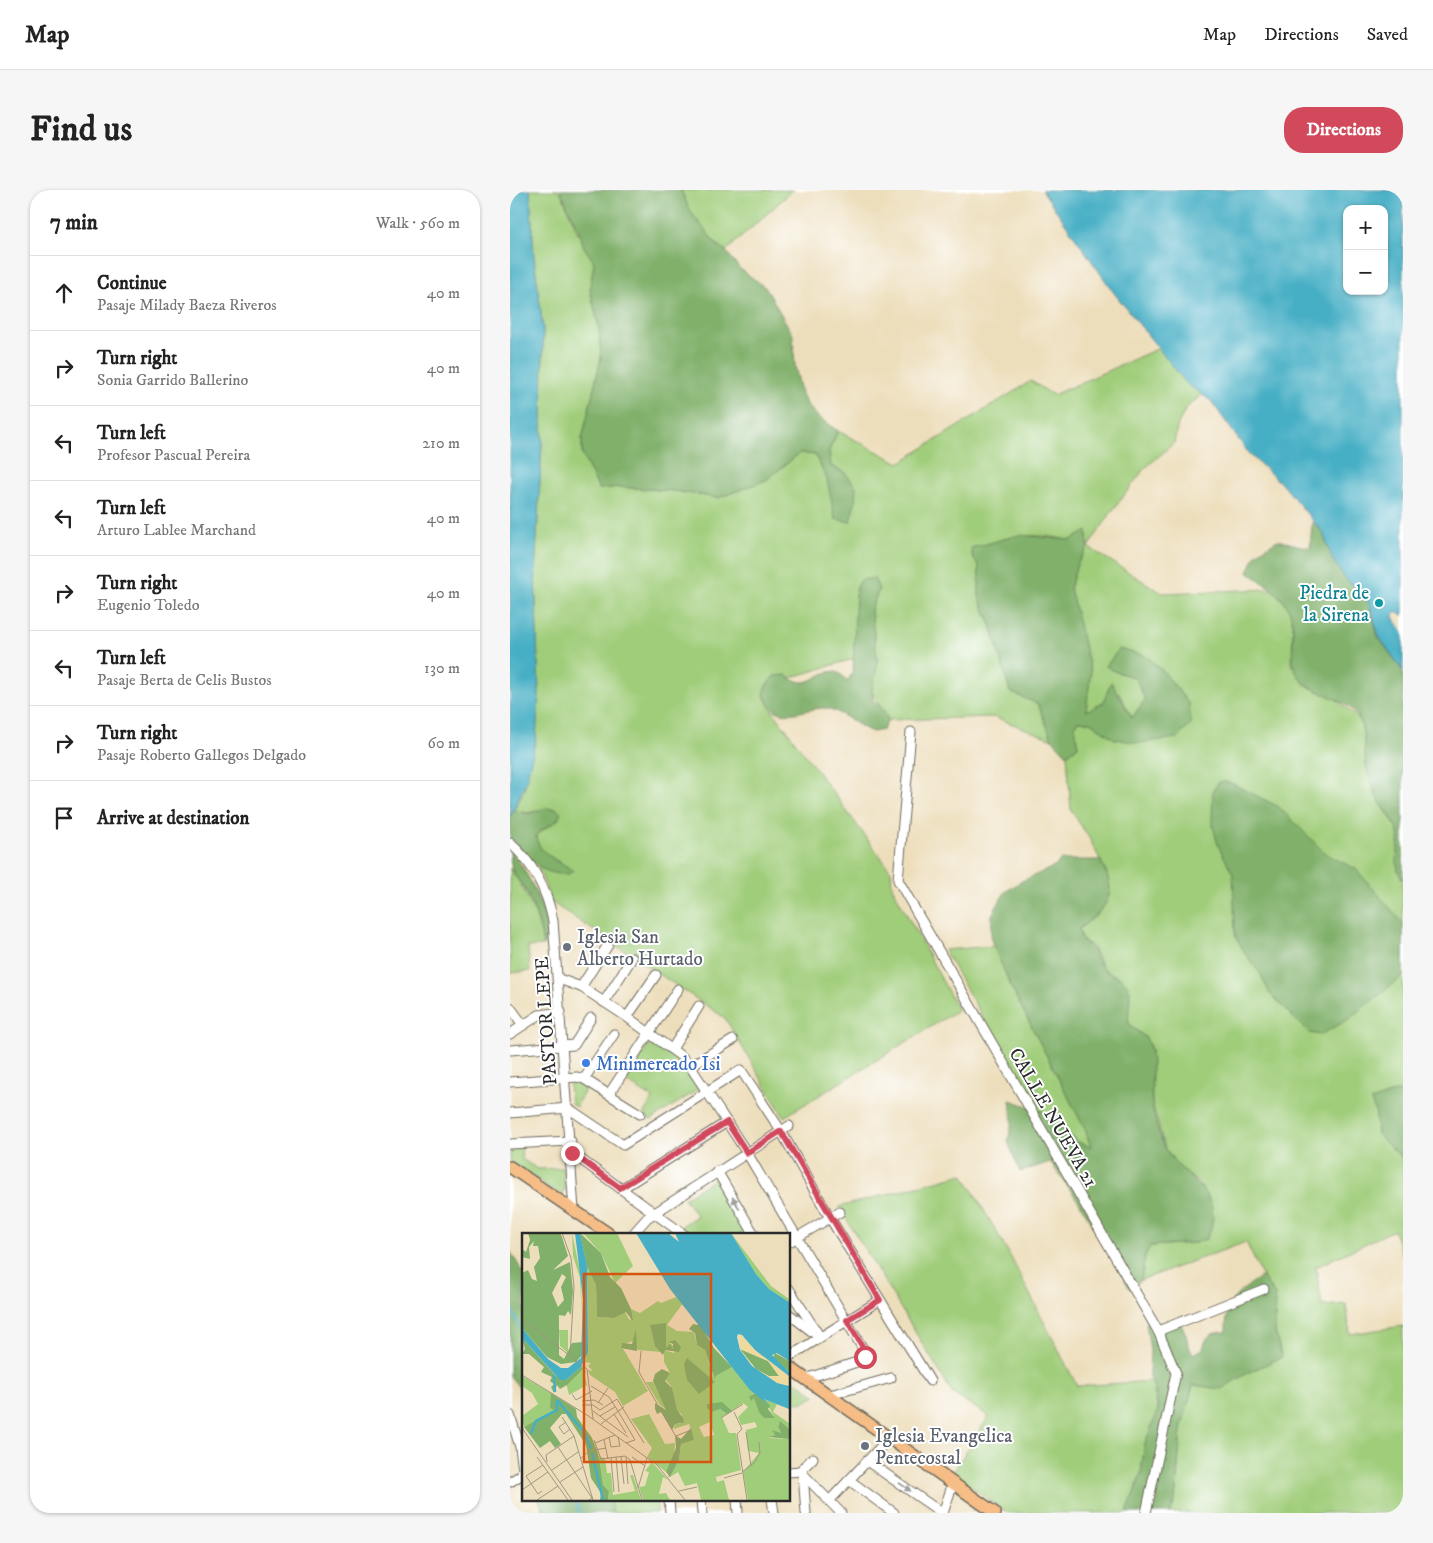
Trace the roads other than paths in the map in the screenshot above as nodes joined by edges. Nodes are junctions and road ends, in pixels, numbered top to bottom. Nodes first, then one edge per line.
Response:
1 (911, 732) dead end
2 (510, 843) edge
3 (608, 945) dead end
4 (632, 958) dead end
5 (656, 975) dead end
6 (559, 979) junction
7 (580, 988) junction
8 (678, 989) dead end
9 (604, 1002) junction
10 (699, 1006) dead end
11 (510, 1008) edge
12 (561, 1012) junction
13 (627, 1017) junction
14 (591, 1018) dead end
15 (523, 1025) junction
16 (649, 1033) junction
17 (510, 1034) edge
18 (614, 1034) dead end
19 (733, 1040) dead end
20 (564, 1047) junction
21 (672, 1049) junction
22 (510, 1050) edge
23 (690, 1066) junction
24 (566, 1077) junction
25 (584, 1079) junction
26 (510, 1082) edge
27 (706, 1092) junction
28 (609, 1094) junction
29 (568, 1108) junction
30 (510, 1113) edge
31 (640, 1114) dead end
32 (727, 1122) junction
33 (789, 1126) dead end
34 (781, 1131) junction
35 (571, 1141) junction
36 (510, 1144) edge
37 (572, 1153) junction
38 (747, 1153) junction
39 (510, 1167) edge
40 (717, 1171) junction
41 (620, 1188) junction
42 (574, 1210) junction
43 (840, 1212) dead end
44 (654, 1213) junction
45 (830, 1218) junction
46 (608, 1233) edge
47 (634, 1233) edge
48 (682, 1233) edge
49 (753, 1233) edge
50 (789, 1233) edge
51 (793, 1240) edge
52 (1264, 1289) dead end
53 (790, 1291) edge
54 (880, 1300) junction
55 (790, 1315) edge
56 (847, 1320) junction
57 (1158, 1331) junction
58 (820, 1337) junction
59 (790, 1356) edge
60 (790, 1368) edge
61 (891, 1378) dead end
62 (805, 1379) junction
63 (930, 1381) dead end
64 (830, 1395) junction
65 (510, 1415) edge
66 (889, 1438) junction
67 (812, 1458) dead end
68 (522, 1461) edge
69 (867, 1461) junction
70 (522, 1472) edge
71 (790, 1472) edge
72 (802, 1472) junction
73 (849, 1480) junction
74 (510, 1482) edge
75 (952, 1483) junction
76 (669, 1500) edge
77 (701, 1500) edge
78 (737, 1500) edge
79 (772, 1500) edge
80 (830, 1500) junction
81 (670, 1513) edge
82 (702, 1513) edge
83 (738, 1513) edge
84 (774, 1513) edge
85 (806, 1513) edge
86 (841, 1513) edge
87 (894, 1513) edge
88 (942, 1513) edge
89 (995, 1513) edge
90 (1146, 1513) edge

1 - 57 street, CALLE NUEVA 21
2 - 6 street, PASTOR LEPE
3 - 7 street
4 - 9 street
5 - 13 street
6 - 7 street
6 - 12 street, PASTOR LEPE
7 - 9 street
8 - 16 street
9 - 13 street
10 - 21 street
11 - 15 street
12 - 15 street
12 - 20 street, PASTOR LEPE
13 - 16 street
14 - 20 street
15 - 17 street
16 - 21 street
16 - 28 street
18 - 25 street
19 - 23 street
20 - 22 street
20 - 24 street, PASTOR LEPE
21 - 23 street
23 - 27 street
24 - 25 street
24 - 26 street
24 - 29 street, PASTOR LEPE
25 - 28 street
27 - 29 street
27 - 32 street
27 - 34 street
28 - 31 street
29 - 30 street
29 - 35 street, PASTOR LEPE
32 - 38 street
32 - 41 street
33 - 34 street
34 - 38 street
34 - 45 street
35 - 36 street
35 - 37 street, PASTOR LEPE
37 - 41 street
37 - 42 street, PASTOR LEPE
38 - 40 street
38 - 50 street
39 - 42 main road
40 - 44 street
49 -> 40 street
41 - 44 street
42 - 46 main road
43 - 45 street
44 - 47 street
44 - 48 street
45 - 51 street
45 - 54 street
51 - 56 street
52 - 57 street
53 - 58 street
54 - 56 street
54 - 63 street
55 - 58 street
56 - 58 street
56 - 62 street
57 - 90 street, CALLE NUEVA 21
58 - 59 street
60 - 62 main road
61 - 64 street
62 - 64 main road
64 - 66 main road
65 - 68 street
66 - 69 street
66 - 75 main road
67 - 72 street
69 - 73 street
69 -> 88 street
70 - 74 street
71 - 72 street
72 - 80 street
72 - 85 street
73 - 80 street
73 - 87 street
75 - 88 street
75 - 89 main road
76 - 81 street
77 - 82 street
78 - 83 street
79 - 84 street
80 - 86 street

